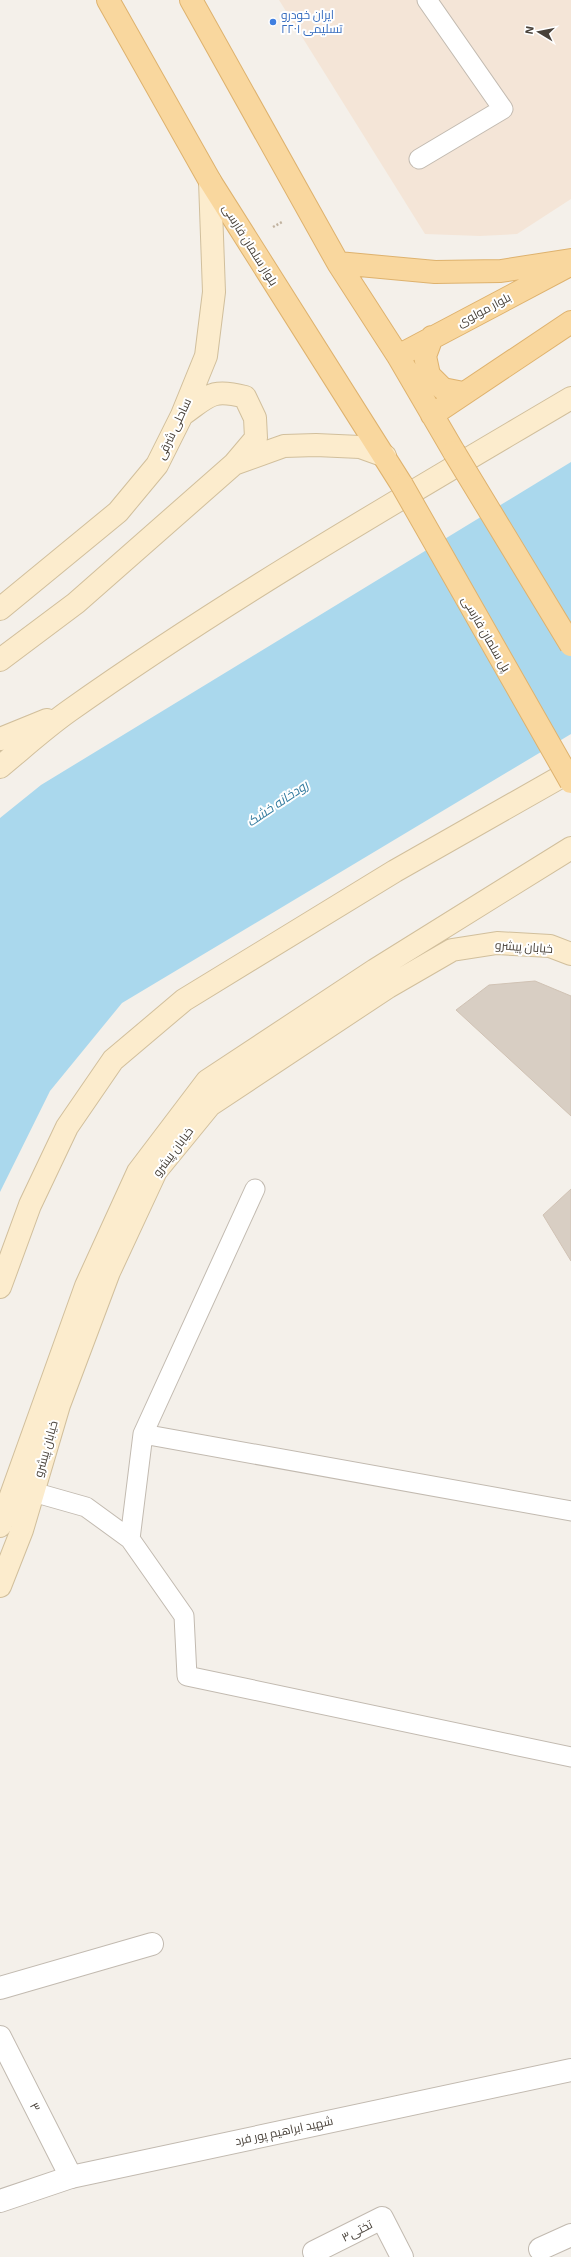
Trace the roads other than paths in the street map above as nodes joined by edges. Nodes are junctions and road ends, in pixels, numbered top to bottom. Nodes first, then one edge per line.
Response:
1 (108, 0) edge
2 (191, 0) edge
3 (427, 0) edge
4 (418, 159) dead end
5 (210, 181) junction
6 (571, 260) edge
7 (338, 263) junction
8 (571, 265) edge
9 (571, 322) edge
10 (432, 337) junction
11 (398, 356) junction
12 (463, 393) junction
13 (571, 398) edge
14 (182, 415) junction
15 (432, 415) junction
16 (385, 456) junction
17 (234, 464) junction
18 (402, 485) joint
19 (0, 609) edge
20 (571, 645) edge
21 (0, 660) edge
22 (68, 712) junction
23 (0, 739) edge
24 (0, 767) edge
25 (571, 771) edge
26 (571, 782) edge
27 (571, 848) edge
28 (571, 954) edge
29 (255, 1189) dead end
30 (0, 1287) edge
31 (144, 1434) junction
32 (34, 1492) junction
33 (571, 1511) edge
34 (0, 1526) edge
35 (130, 1539) junction
36 (0, 1586) edge
37 (571, 1757) edge
38 (152, 1944) dead end
39 (0, 1988) edge
40 (0, 2037) edge
41 (571, 2070) edge
42 (71, 2177) junction
43 (0, 2201) edge
44 (571, 2235) edge
45 (540, 2249) dead end
46 (314, 2252) dead end
47 (402, 2257) edge

1 - 5 main road, بلوار سلمان فارسی
2 - 7 main road
3 - 4 lane
5 - 14 main road, ساحلی شرقی
5 - 16 main road, بلوار سلمان فارسی
6 - 7 main road
7 - 11 main road
8 - 10 main road, بلوار مولوی
9 - 12 main road
10 - 11 main road, بلوار مولوی
10 - 12 main road
11 - 15 main road
12 - 15 main road
13 - 22 main road
14 - 17 main road
14 - 19 main road, ساحلی شرقی
15 - 20 main road, bridge
16 - 17 main road
16 - 18 main road, بلوار سلمان فارسی
17 - 21 main road
18 - 26 main road, پل سلمان فارسی, bridge
22 - 23 main road
22 - 24 main road
25 - 30 main road
27 - 34 main road, خیابان پیشرو
28 - 32 main road, خیابان پیشرو
29 - 31 lane
31 - 33 lane
31 - 35 lane
32 - 35 lane
32 - 36 main road, خیابان پیشرو
35 - 37 lane
38 - 39 street
40 - 42 street, ۳
41 - 42 street, شهید ابراهیم پور فرد
42 - 43 street, شهید ابراهیم پور فرد
44 - 45 street
46 - 47 street, تختی۳

